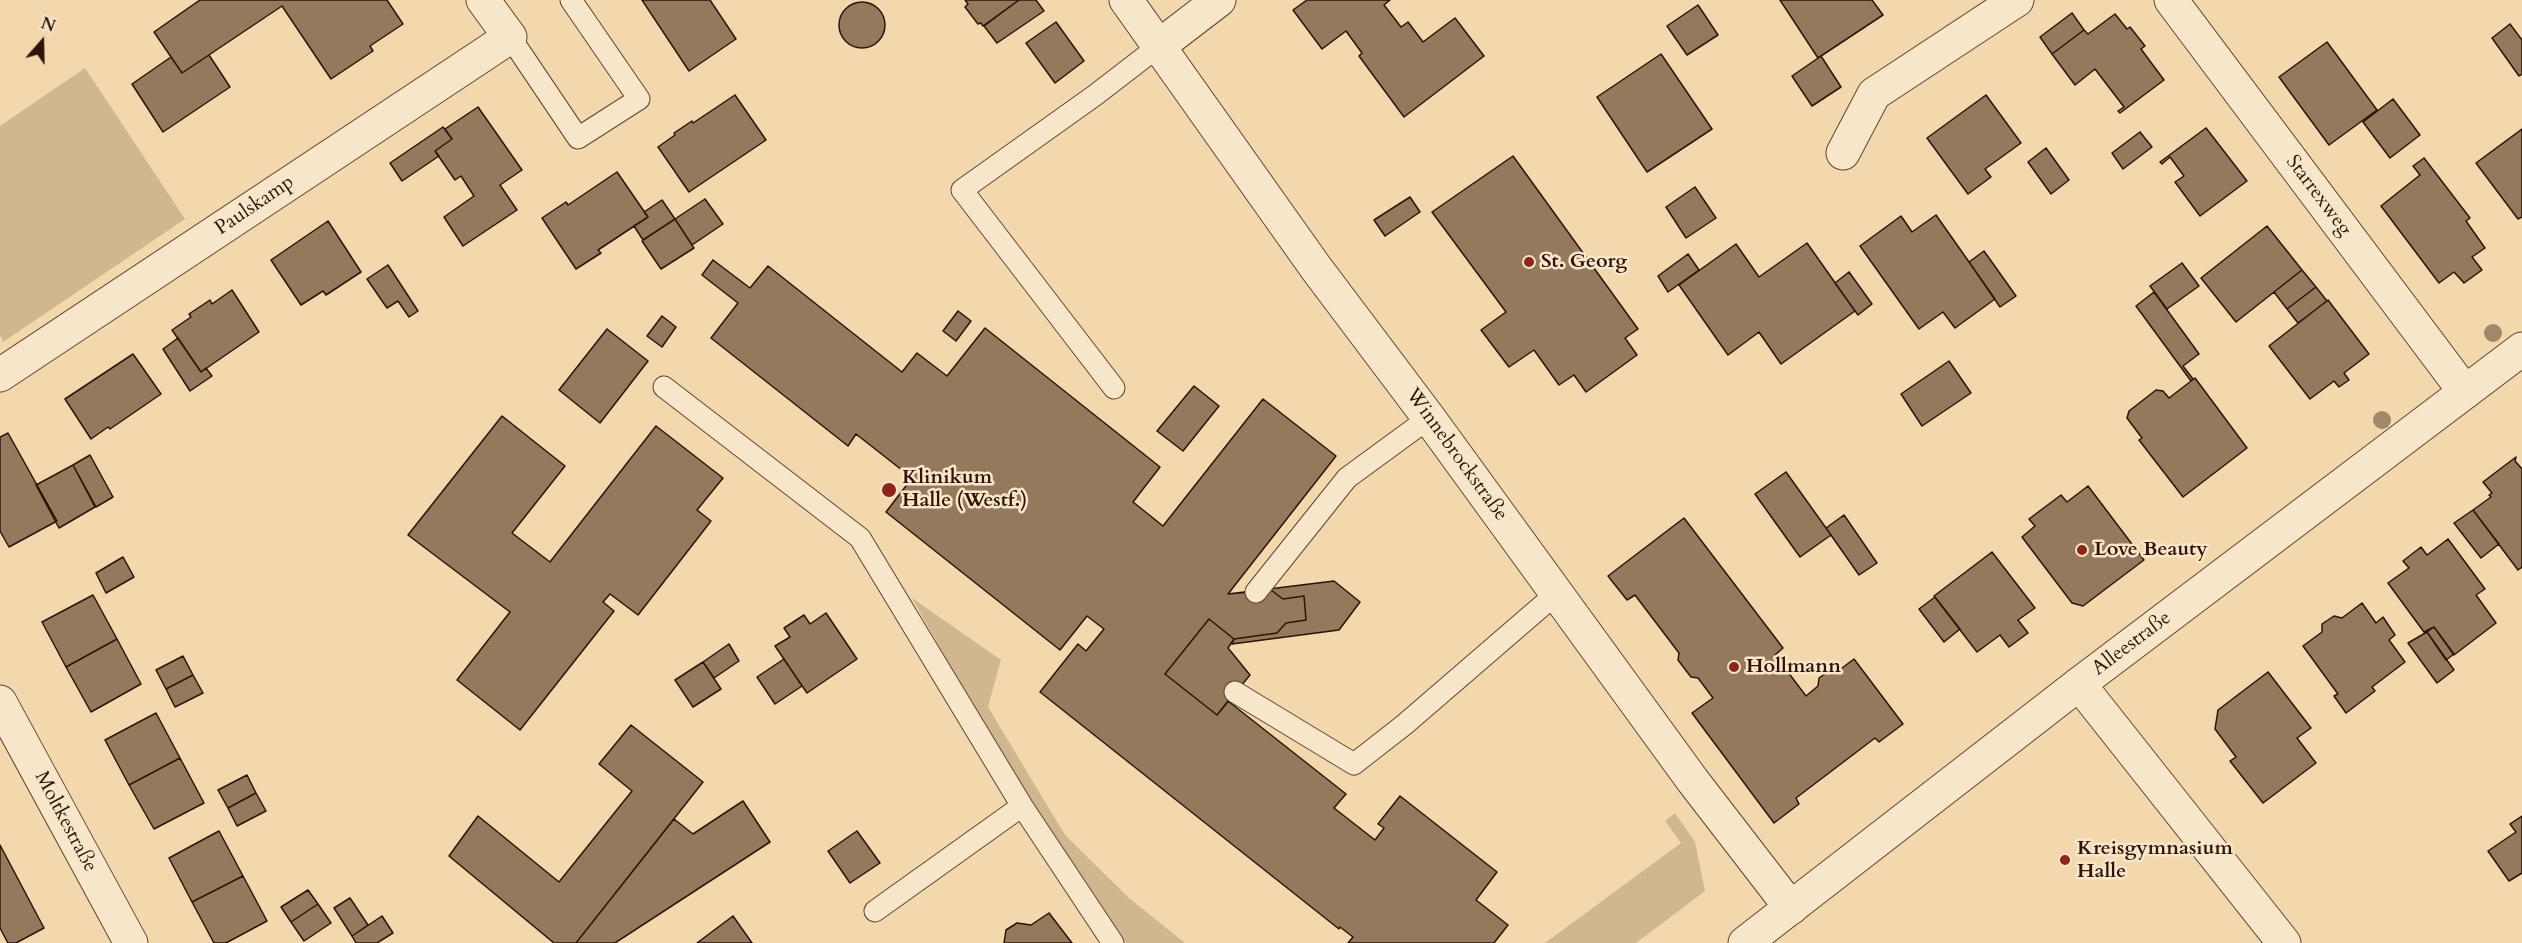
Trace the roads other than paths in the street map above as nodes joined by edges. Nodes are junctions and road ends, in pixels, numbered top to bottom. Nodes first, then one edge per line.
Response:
1 (483, 0) edge
2 (571, 0) edge
3 (1126, 0) edge
4 (1219, 0) edge
5 (2017, 0) edge
6 (2171, 0) edge
7 (510, 37) junction
8 (1160, 46) junction
9 (1843, 153) dead end
10 (2522, 349) edge
11 (0, 375) edge
12 (664, 387) dead end
13 (1114, 388) dead end
14 (2465, 392) junction
15 (1429, 418) junction
16 (1256, 592) dead end
17 (1557, 593) junction
18 (2079, 684) junction
19 (1235, 692) dead end
20 (0, 702) edge
21 (1022, 806) junction
22 (1791, 908) junction
23 (875, 911) dead end
24 (131, 943) edge
25 (1113, 943) edge
26 (1744, 943) edge
27 (2284, 943) edge

1 - 7 street
2 - 7 lane
3 - 8 street, Winnebrockstraße
4 - 8 street
5 - 9 street
6 - 14 street, Starrexweg
7 - 11 street, Paulskamp
8 - 13 lane
8 - 15 street, Winnebrockstraße
10 - 14 street, Alleestraße
12 - 21 lane
14 - 18 street, Alleestraße
15 - 16 lane
15 - 17 street, Winnebrockstraße
17 - 19 lane
17 - 22 street, Winnebrockstraße
18 - 22 street, Alleestraße
18 - 27 street
20 - 24 street, Moltkestraße
21 - 23 lane
21 - 25 lane
22 - 26 street, Alleestraße

